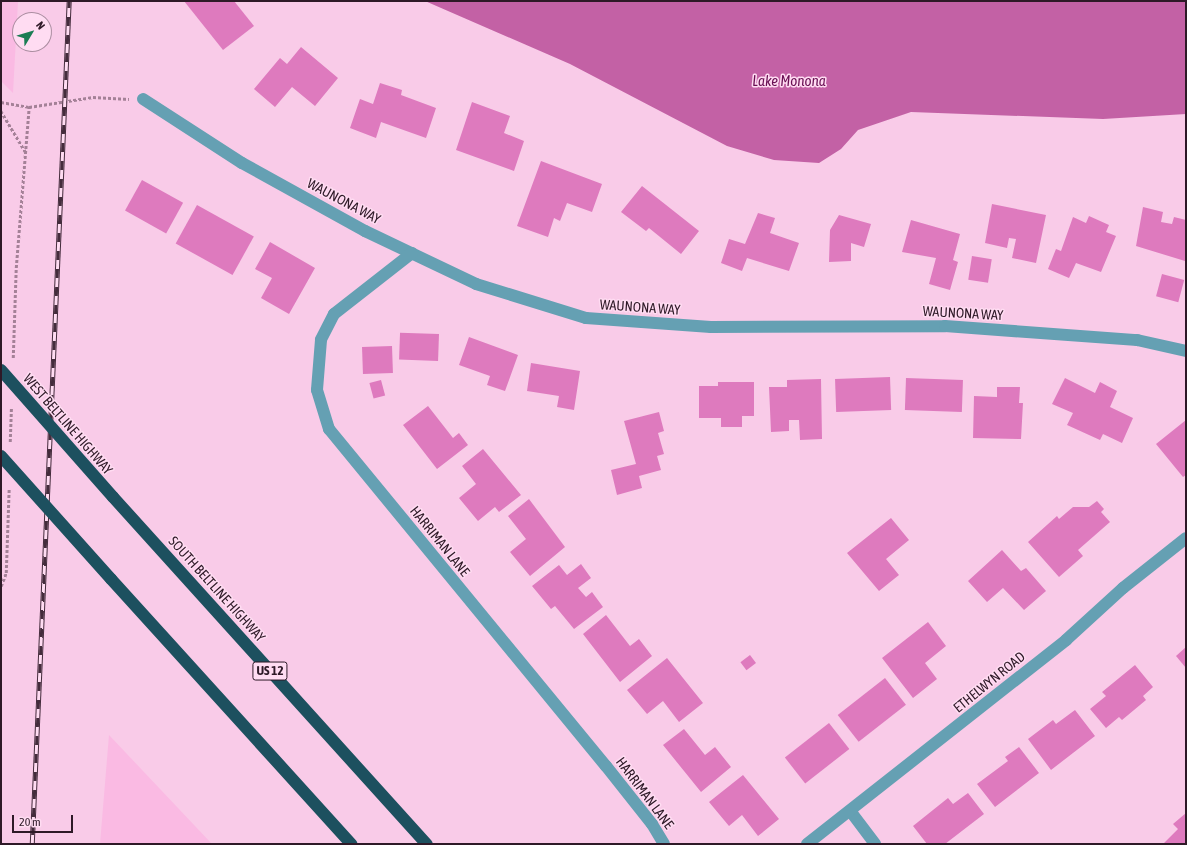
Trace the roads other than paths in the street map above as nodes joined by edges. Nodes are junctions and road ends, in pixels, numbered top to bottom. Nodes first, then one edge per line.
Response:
1 (143, 100) road end
2 (412, 253) junction
3 (1186, 351) edge
4 (1, 370) edge
5 (6, 454) edge
6 (113, 497) joint
7 (1186, 538) edge
8 (851, 812) junction
9 (351, 844) edge
10 (427, 844) edge
11 (664, 844) edge
12 (807, 844) edge
13 (875, 844) edge

1 - 2 street, WAUNONA WAY
2 - 3 street, WAUNONA WAY
2 - 11 street, HARRIMAN LANE
4 - 6 highway, WEST BELTLINE HIGHWAY / US 12, bridge
5 - 9 highway, bridge
6 - 10 highway, SOUTH BELTLINE HIGHWAY / US 12
7 - 8 street, ETHELWYN ROAD
8 - 12 street, ETHELWYN ROAD
8 - 13 street

